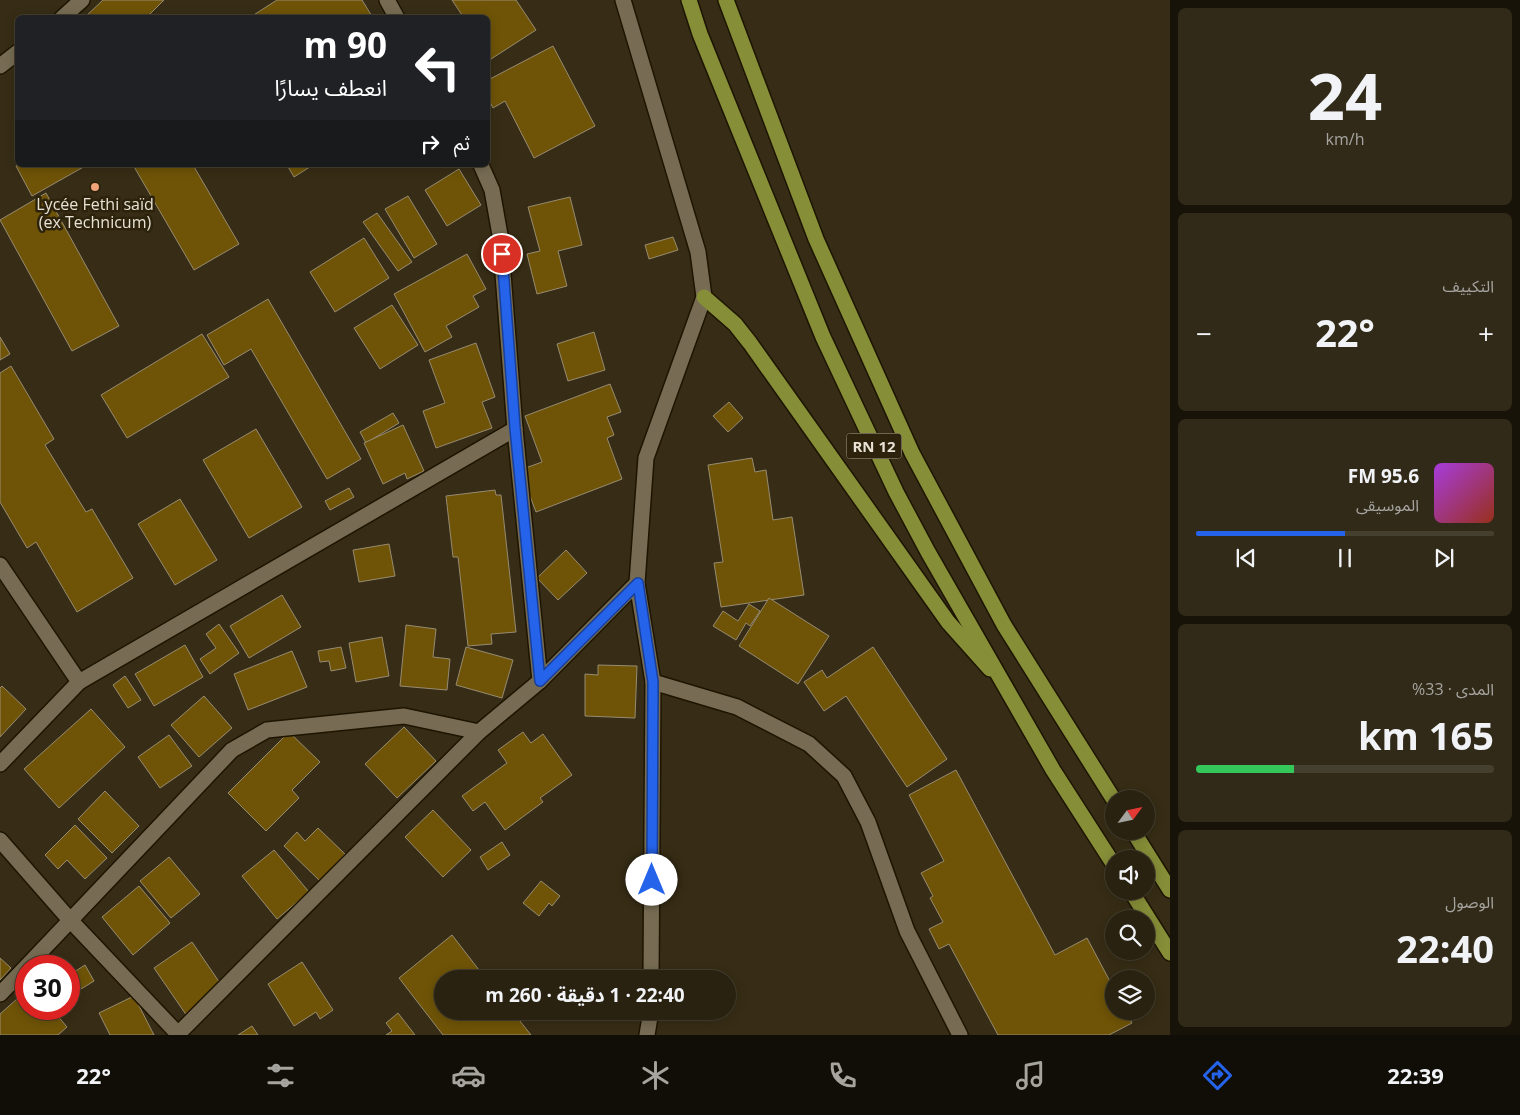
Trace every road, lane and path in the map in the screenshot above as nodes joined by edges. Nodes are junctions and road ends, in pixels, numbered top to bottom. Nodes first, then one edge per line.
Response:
1 (82, 0) edge
2 (387, 0) edge
3 (623, 0) edge
4 (689, 0) edge
5 (726, 0) edge
6 (65, 15) edge
7 (395, 15) edge
8 (15, 54) edge
9 (0, 66) edge
10 (482, 167) edge
11 (704, 297) junction
12 (515, 428) junction
13 (0, 565) edge
14 (638, 583) junction
15 (540, 681) junction
16 (79, 682) junction
17 (653, 682) junction
18 (1004, 682) junction
19 (479, 732) junction
20 (0, 764) edge
21 (1108, 790) edge
22 (0, 840) edge
23 (1139, 840) edge
24 (1105, 851) edge
25 (1170, 890) edge
26 (1137, 900) edge
27 (70, 920) junction
28 (1170, 953) edge
29 (37, 955) edge
30 (651, 970) edge
31 (15, 978) edge
32 (0, 994) edge
33 (650, 1020) edge
34 (178, 1034) edge
35 (647, 1035) edge
36 (960, 1035) edge

1 - 6 street
2 - 7 street
3 - 11 street
4 - 18 highway, RN 12
5 - 21 highway, RN 12
8 - 9 street
10 - 12 street
11 - 14 street
11 - 18 highway
12 - 15 street
12 - 16 street
13 - 16 street
14 - 15 street
14 - 17 street
15 - 19 street
16 - 20 street
17 - 30 street
17 - 36 street
18 - 24 highway, RN 12
19 - 27 street
19 - 34 street
22 - 27 street
23 - 25 highway
26 - 28 highway
27 - 29 street
27 - 34 street
31 - 32 street
33 - 35 street

